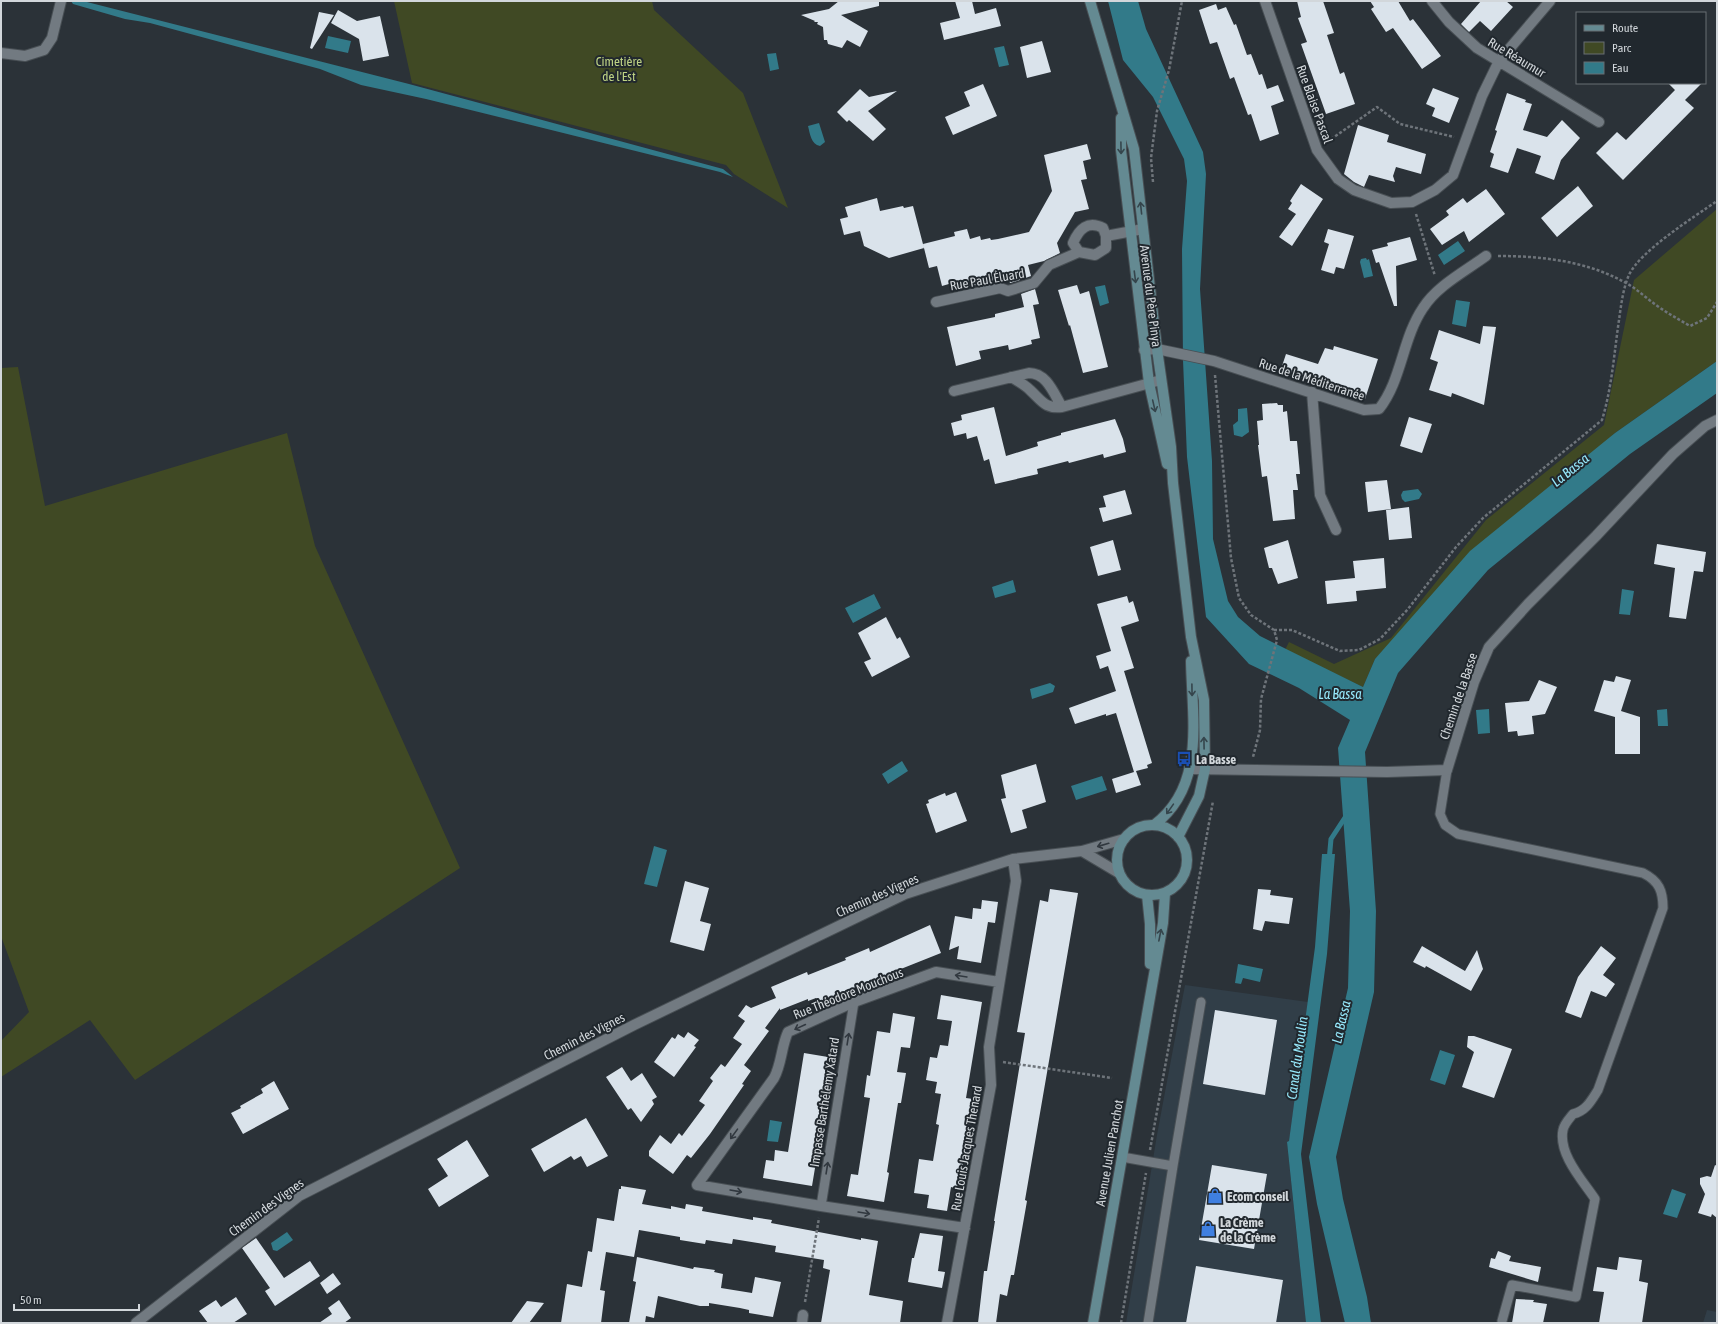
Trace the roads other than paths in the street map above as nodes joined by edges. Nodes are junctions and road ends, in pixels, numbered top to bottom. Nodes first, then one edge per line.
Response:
1 (61, 1) edge
2 (1090, 1) edge
3 (1265, 1) edge
4 (1432, 1) edge
5 (1550, 1) edge
6 (1, 52) edge
7 (1499, 61) junction
8 (1121, 109) junction
9 (1599, 122) dead end
10 (1143, 229) junction
11 (1130, 232) junction
12 (1106, 236) junction
13 (1079, 252) junction
14 (1486, 256) road end
15 (936, 302) dead end
16 (1157, 349) junction
17 (1144, 350) junction
18 (1012, 377) junction
19 (1161, 380) junction
20 (1149, 384) junction
21 (954, 391) dead end
22 (1312, 392) junction
23 (1062, 407) junction
24 (1717, 420) edge
25 (1173, 483) junction
26 (1336, 530) dead end
27 (1191, 637) junction
28 (1191, 769) junction
29 (1205, 769) junction
30 (1447, 770) junction
31 (1154, 825) junction
32 (1178, 837) junction
33 (1124, 839) junction
34 (1082, 851) junction
35 (1014, 859) junction
36 (1119, 873) junction
37 (1165, 893) junction
38 (1147, 895) junction
39 (999, 982) junction
40 (1150, 988) junction
41 (854, 1002) junction
42 (1201, 1002) dead end
43 (1122, 1157) junction
44 (1173, 1166) junction
45 (821, 1206) junction
46 (965, 1228) junction
47 (1502, 1321) dead end
48 (136, 1323) edge
49 (948, 1323) edge
50 (1093, 1323) edge
51 (1148, 1323) edge

1 - 6 street
2 - 8 main road, Avenue du Père Pinya
3 - 7 street, Rue Blaise Pascal
4 - 7 street, Rue Réaumur
5 - 7 street, Rue Blaise Pascal
7 - 9 street, Rue Réaumur
10 -> 8 main road, Avenue du Père Pinya
8 -> 11 main road, Avenue du Père Pinya
10 - 11 street
10 - 16 main road, Avenue du Père Pinya
11 - 12 street
11 -> 17 main road, Avenue du Père Pinya
12 - 13 street
12 - 13 street
13 - 15 street, Rue Paul Éluard
14 - 22 street, Rue de la Méditerranée
16 - 17 street, Rue de la Méditerranée
16 - 19 main road, Avenue du Père Pinya
16 - 22 street, Rue de la Méditerranée
17 - 20 main road, Avenue du Père Pinya
18 - 21 street
18 - 23 street
18 - 23 street
19 - 20 street
19 - 25 main road, Avenue du Père Pinya
20 - 23 street
20 -> 25 main road, Avenue du Père Pinya
22 - 26 street
24 - 30 street, Chemin de la Basse
25 - 27 main road, Avenue du Père Pinya
27 -> 28 main road, Avenue du Père Pinya
29 -> 27 main road, Avenue du Père Pinya
28 - 29 street
28 -> 31 main road, Avenue du Père Pinya
29 - 30 street
29 - 32 main road, Avenue du Père Pinya
30 - 47 lane
31 - 32 main road
31 - 33 main road
32 - 37 main road
33 -> 34 street, Chemin des Vignes
33 - 36 main road
34 - 35 street, Chemin des Vignes
34 - 36 street
35 - 39 street, Rue Louis Jacques Thenard
35 - 48 street, Chemin des Vignes
36 - 38 main road
37 - 38 main road
40 -> 37 main road, Avenue Julien Panchot
38 - 40 main road, Avenue Julien Panchot
39 -> 41 street, Rue Théodore Mouchous
39 - 46 street, Rue Louis Jacques Thenard
40 - 43 main road, Avenue Julien Panchot
45 -> 41 lane, Impasse Barthélemy Xatard
41 -> 45 street, Rue Théodore Mouchous
42 - 44 lane
43 - 44 lane
43 - 50 main road, Avenue Julien Panchot
44 - 51 lane
45 -> 46 street
46 - 49 street, Rue Louis Jacques Thenard

